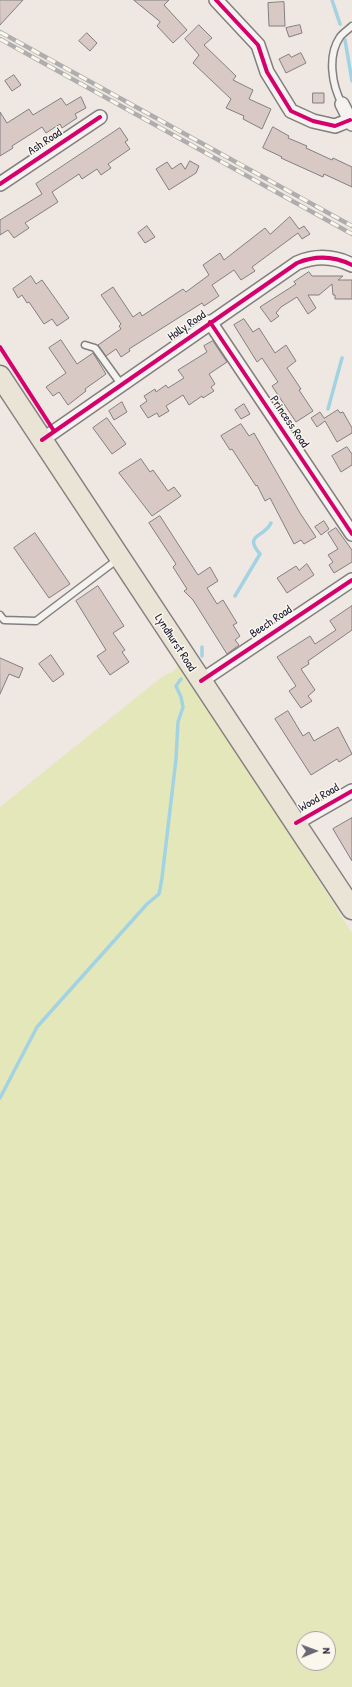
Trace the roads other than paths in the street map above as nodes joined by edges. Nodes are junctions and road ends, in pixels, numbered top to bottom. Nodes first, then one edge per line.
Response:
1 (216, 0) edge
2 (352, 26) edge
3 (342, 104) joint
4 (100, 117) dead end
5 (351, 122) edge
6 (0, 184) edge
7 (352, 265) edge
8 (210, 322) junction
9 (85, 345) dead end
10 (0, 376) edge
11 (121, 384) junction
12 (42, 440) junction
13 (352, 534) edge
14 (120, 558) junction
15 (352, 580) edge
16 (0, 615) edge
17 (200, 681) junction
18 (352, 791) edge
19 (296, 823) junction
20 (352, 909) edge

1 - 5 street
2 - 3 lane
3 - 5 street
4 - 6 street, Ash Road
7 - 8 street, Holly Road
8 - 11 street, Holly Road
8 - 13 street, Princess Road
9 - 11 lane
10 - 12 main road, Lyndhurst Road
11 - 12 street, Holly Road
12 - 14 main road, Lyndhurst Road
14 - 16 lane
14 - 17 main road, Lyndhurst Road
15 - 17 street, Beech Road
17 - 19 main road, Lyndhurst Road
18 - 19 street, Wood Road
19 - 20 main road, Lyndhurst Road

